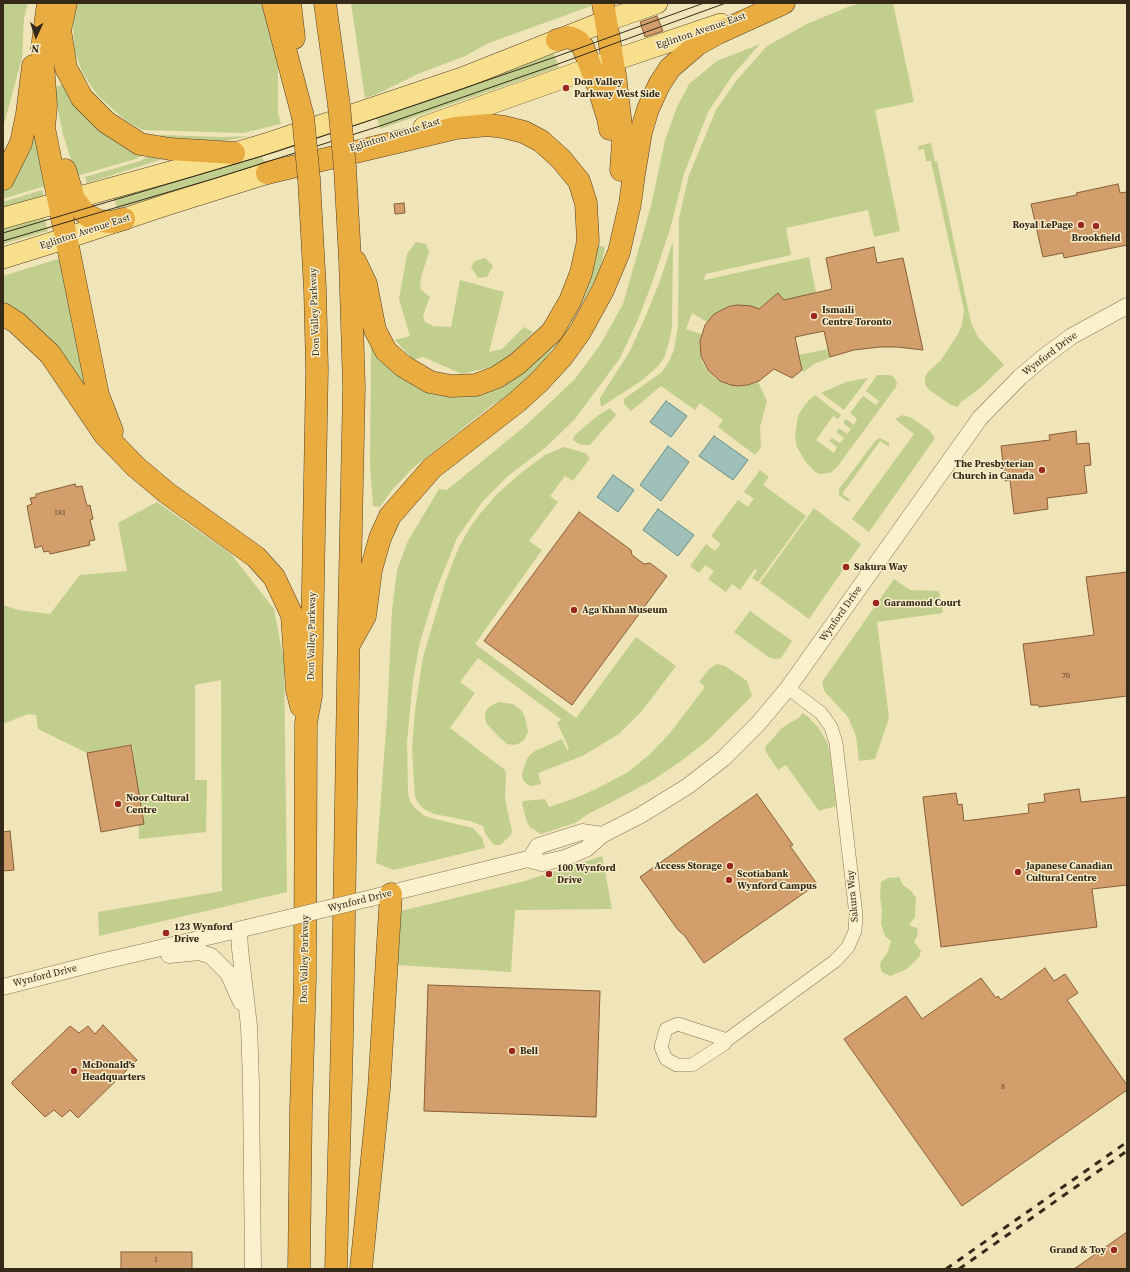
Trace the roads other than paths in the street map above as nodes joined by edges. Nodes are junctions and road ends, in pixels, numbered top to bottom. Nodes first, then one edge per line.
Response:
1 (41, 3) edge
2 (48, 3) edge
3 (66, 3) edge
4 (273, 3) edge
5 (290, 3) edge
6 (325, 3) edge
7 (657, 3) edge
8 (784, 3) edge
9 (605, 12) edge
10 (557, 40) junction
11 (613, 61) junction
12 (591, 68) junction
13 (303, 116) junction
14 (234, 153) junction
15 (267, 173) junction
16 (3, 180) edge
17 (620, 183) junction
18 (67, 201) junction
19 (3, 218) edge
20 (124, 219) junction
21 (67, 238) junction
22 (350, 249) junction
23 (3, 258) edge
24 (603, 290) junction
25 (1127, 306) edge
26 (3, 314) edge
27 (136, 466) junction
28 (348, 646) junction
29 (788, 688) junction
30 (306, 723) junction
31 (381, 896) junction
32 (243, 929) junction
33 (110, 960) junction
34 (56, 973) junction
35 (3, 980) edge
36 (3, 987) edge
37 (249, 1026) junction
38 (727, 1040) junction
39 (253, 1269) edge
40 (299, 1269) edge
41 (336, 1269) edge
42 (361, 1269) edge

1 - 16 highway
2 - 18 highway
3 - 14 highway
4 - 13 highway
5 - 13 highway, Don Valley Parkway
6 - 22 highway, bridge
7 - 9 main road
8 - 11 main road, Eglinton Avenue East
8 - 24 highway
9 - 10 main road
9 - 11 highway
10 - 12 highway
10 - 14 main road
11 - 12 main road, Eglinton Avenue East
11 - 17 highway
12 - 15 main road, Eglinton Avenue East
12 - 17 highway
13 - 30 highway, Don Valley Parkway, bridge
14 - 18 main road
15 - 20 main road, Eglinton Avenue East
15 - 22 highway
17 - 24 highway
18 - 19 main road
18 - 20 highway
18 - 21 highway
20 - 21 main road, Eglinton Avenue East
21 - 23 main road, Eglinton Avenue East
21 - 27 highway
22 - 28 highway
24 - 28 highway
25 - 29 street, Wynford Drive
26 - 27 highway
27 - 30 highway
28 - 41 highway
29 - 31 street, Wynford Drive
29 - 38 street, Sakura Way
30 - 40 highway, Don Valley Parkway
31 - 32 street, Wynford Drive, bridge
31 - 42 highway
32 - 33 street, Wynford Drive
32 - 37 street
33 - 34 street, Wynford Drive
33 - 37 street
34 - 35 street
34 - 36 street, Wynford Drive
37 - 39 street
38 - 38 street, Sakura Way

